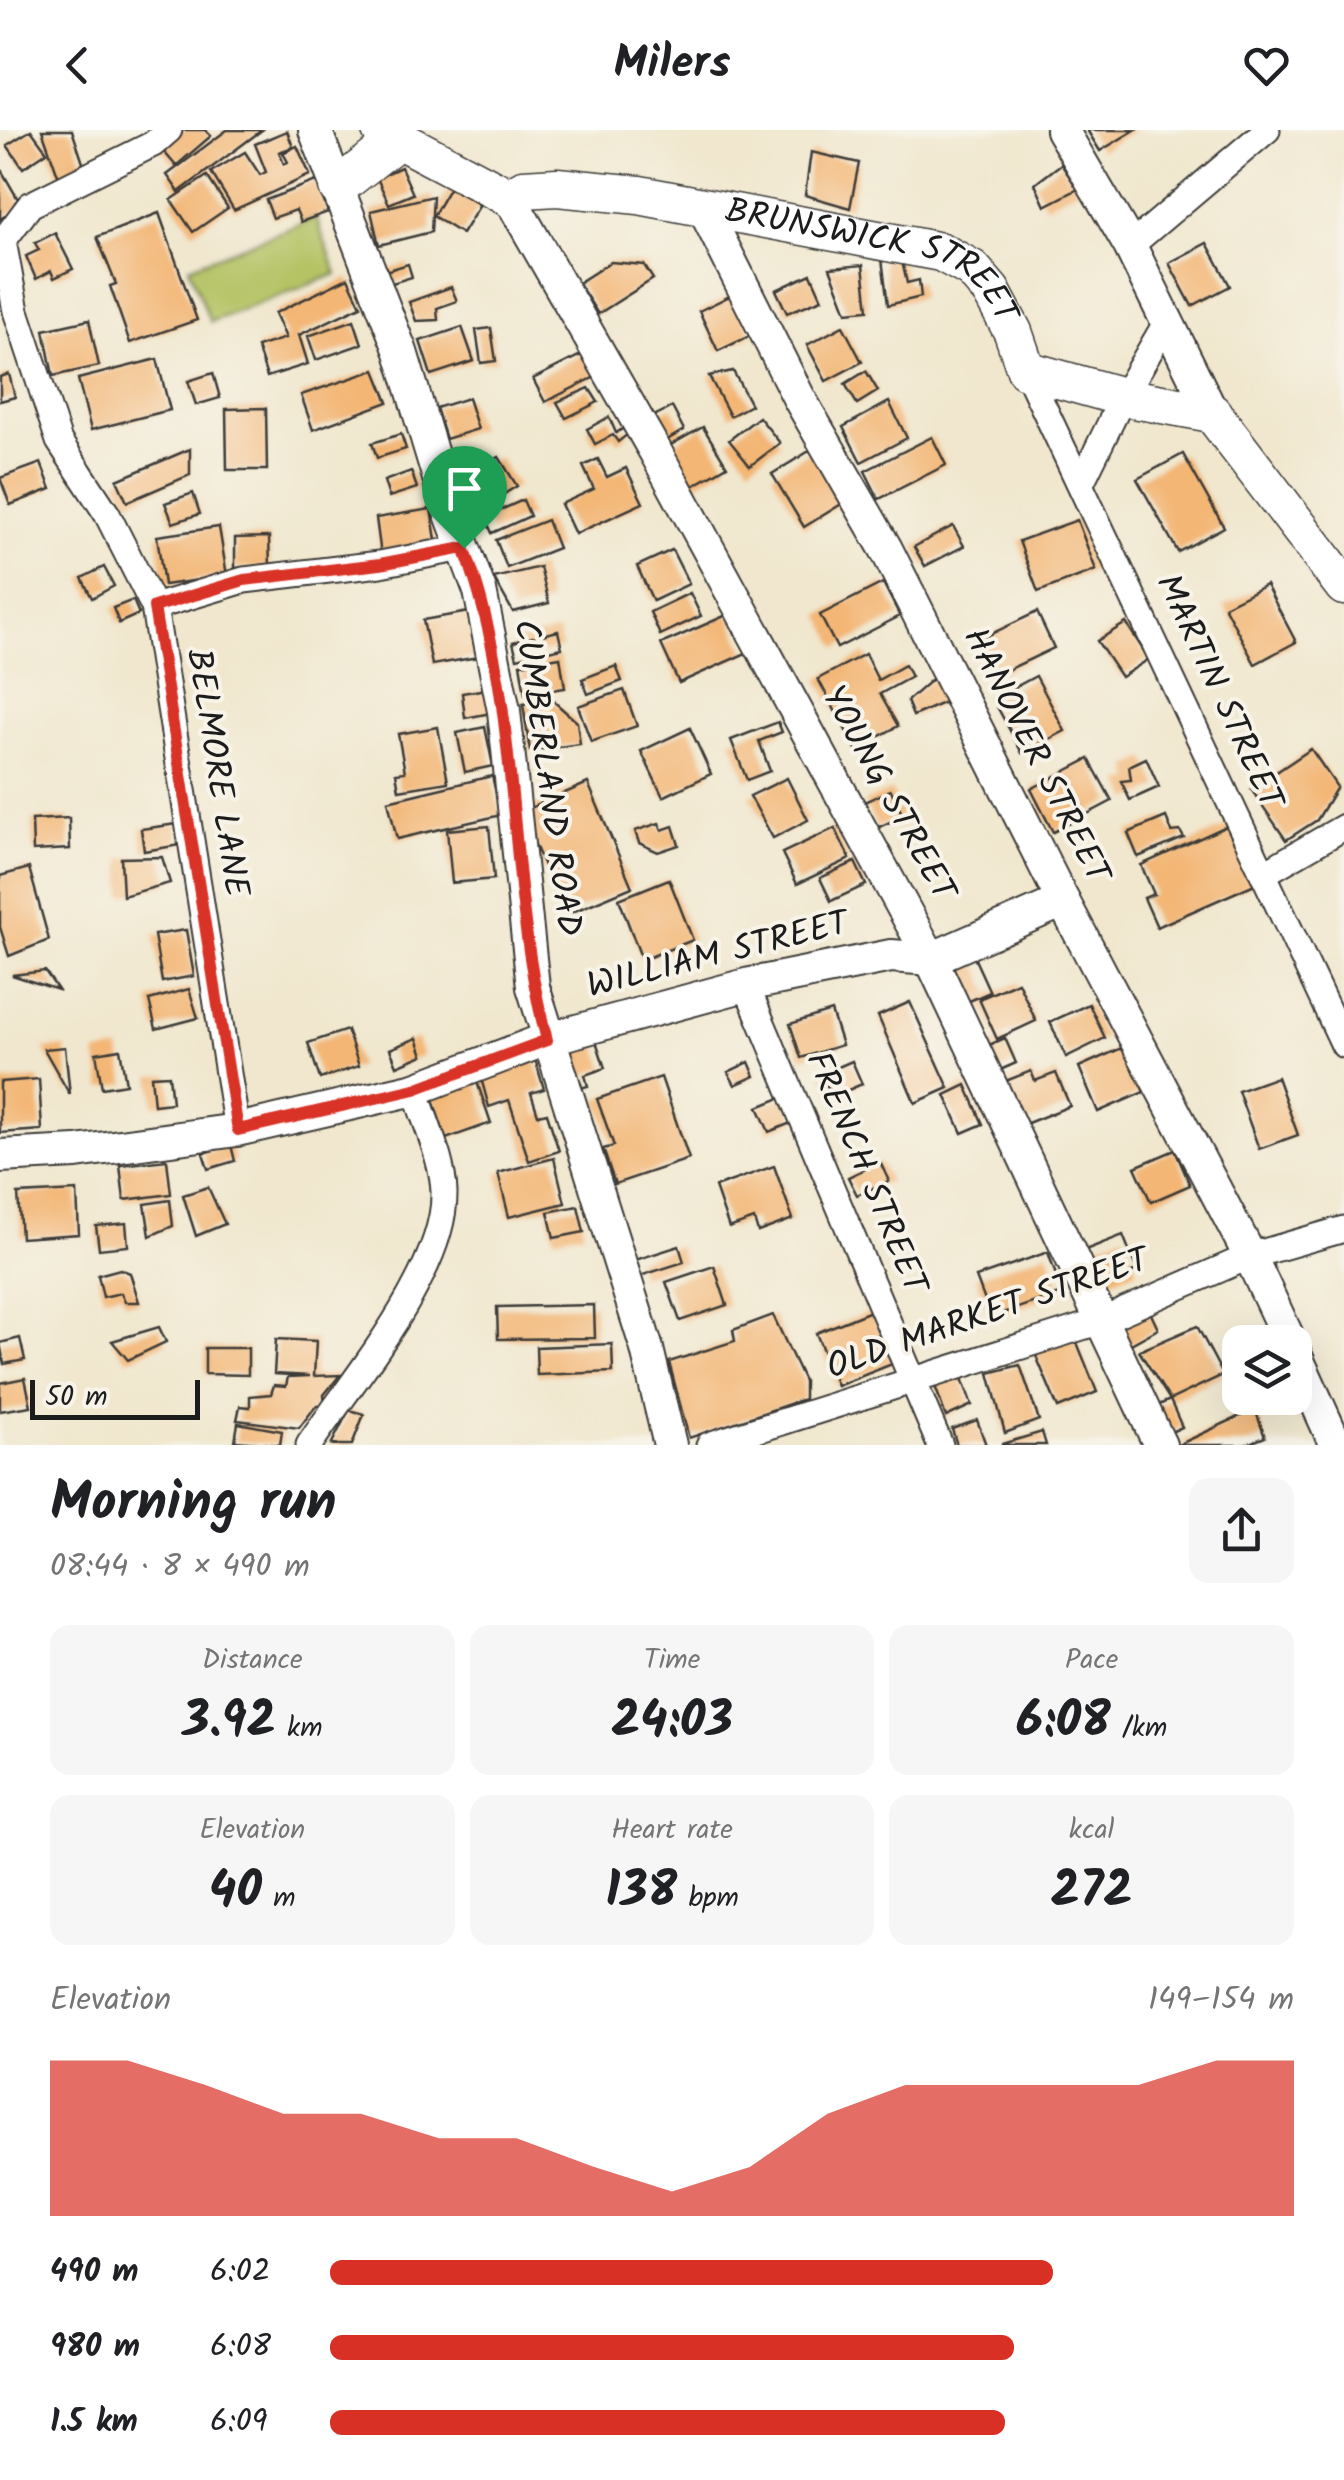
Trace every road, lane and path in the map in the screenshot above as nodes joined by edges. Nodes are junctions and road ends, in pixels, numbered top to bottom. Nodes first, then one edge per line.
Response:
1 (169, 130) edge
2 (315, 130) edge
3 (1062, 130) edge
4 (1268, 130) edge
5 (390, 134) edge
6 (338, 187) junction
7 (510, 198) junction
8 (704, 209) junction
9 (1130, 246) junction
10 (1166, 323) junction
11 (1026, 370) junction
12 (1123, 397) junction
13 (1212, 413) junction
14 (1082, 482) junction
15 (464, 548) junction
16 (1344, 586) edge
17 (154, 607) junction
18 (1344, 828) edge
19 (1264, 874) junction
20 (1063, 901) junction
21 (931, 959) junction
22 (746, 986) junction
23 (547, 1040) junction
24 (1344, 1045) edge
25 (415, 1089) junction
26 (238, 1130) junction
27 (0, 1156) edge
28 (1344, 1229) edge
29 (1250, 1256) junction
30 (1101, 1321) junction
31 (1282, 1325) edge
32 (914, 1378) junction
33 (1312, 1392) edge
34 (309, 1445) edge
35 (670, 1445) edge
36 (709, 1445) edge
37 (940, 1445) edge
38 (1160, 1445) edge
39 (1336, 1445) edge

1 - 17 street, BELMORE LANE
2 - 6 street, CUMBERLAND ROAD
3 - 9 street
4 - 9 street
5 - 6 main road
5 - 7 main road
6 - 15 street, CUMBERLAND ROAD
7 - 8 main road, BRUNSWICK STREET
7 - 21 street, YOUNG STREET
8 - 11 main road, BRUNSWICK STREET
8 - 20 street, HANOVER STREET
9 - 10 street
10 - 12 street
10 - 13 street
11 - 12 main road, BRUNSWICK STREET
11 - 14 street, MARTIN STREET
12 - 13 main road, BRUNSWICK STREET
12 - 14 street
13 - 16 main road
14 - 19 street, MARTIN STREET
15 - 17 street
15 - 23 street, CUMBERLAND ROAD
17 - 26 street, BELMORE LANE
18 - 19 street
19 - 24 street, MARTIN STREET
20 - 21 street
20 - 29 street, HANOVER STREET
21 - 22 street, WILLIAM STREET
21 - 30 street, YOUNG STREET
22 - 23 street, WILLIAM STREET
22 - 32 street, FRENCH STREET
23 - 25 street, WILLIAM STREET
23 - 35 street, CUMBERLAND ROAD
25 - 26 street, WILLIAM STREET
25 - 34 street
26 - 27 street, WILLIAM STREET
28 - 29 street, OLD MARKET STREET
29 - 30 street, OLD MARKET STREET
29 - 31 street, HANOVER STREET
30 - 32 street, OLD MARKET STREET
30 - 38 street, YOUNG STREET
32 - 36 street, OLD MARKET STREET
32 - 37 street, FRENCH STREET
33 - 39 street

